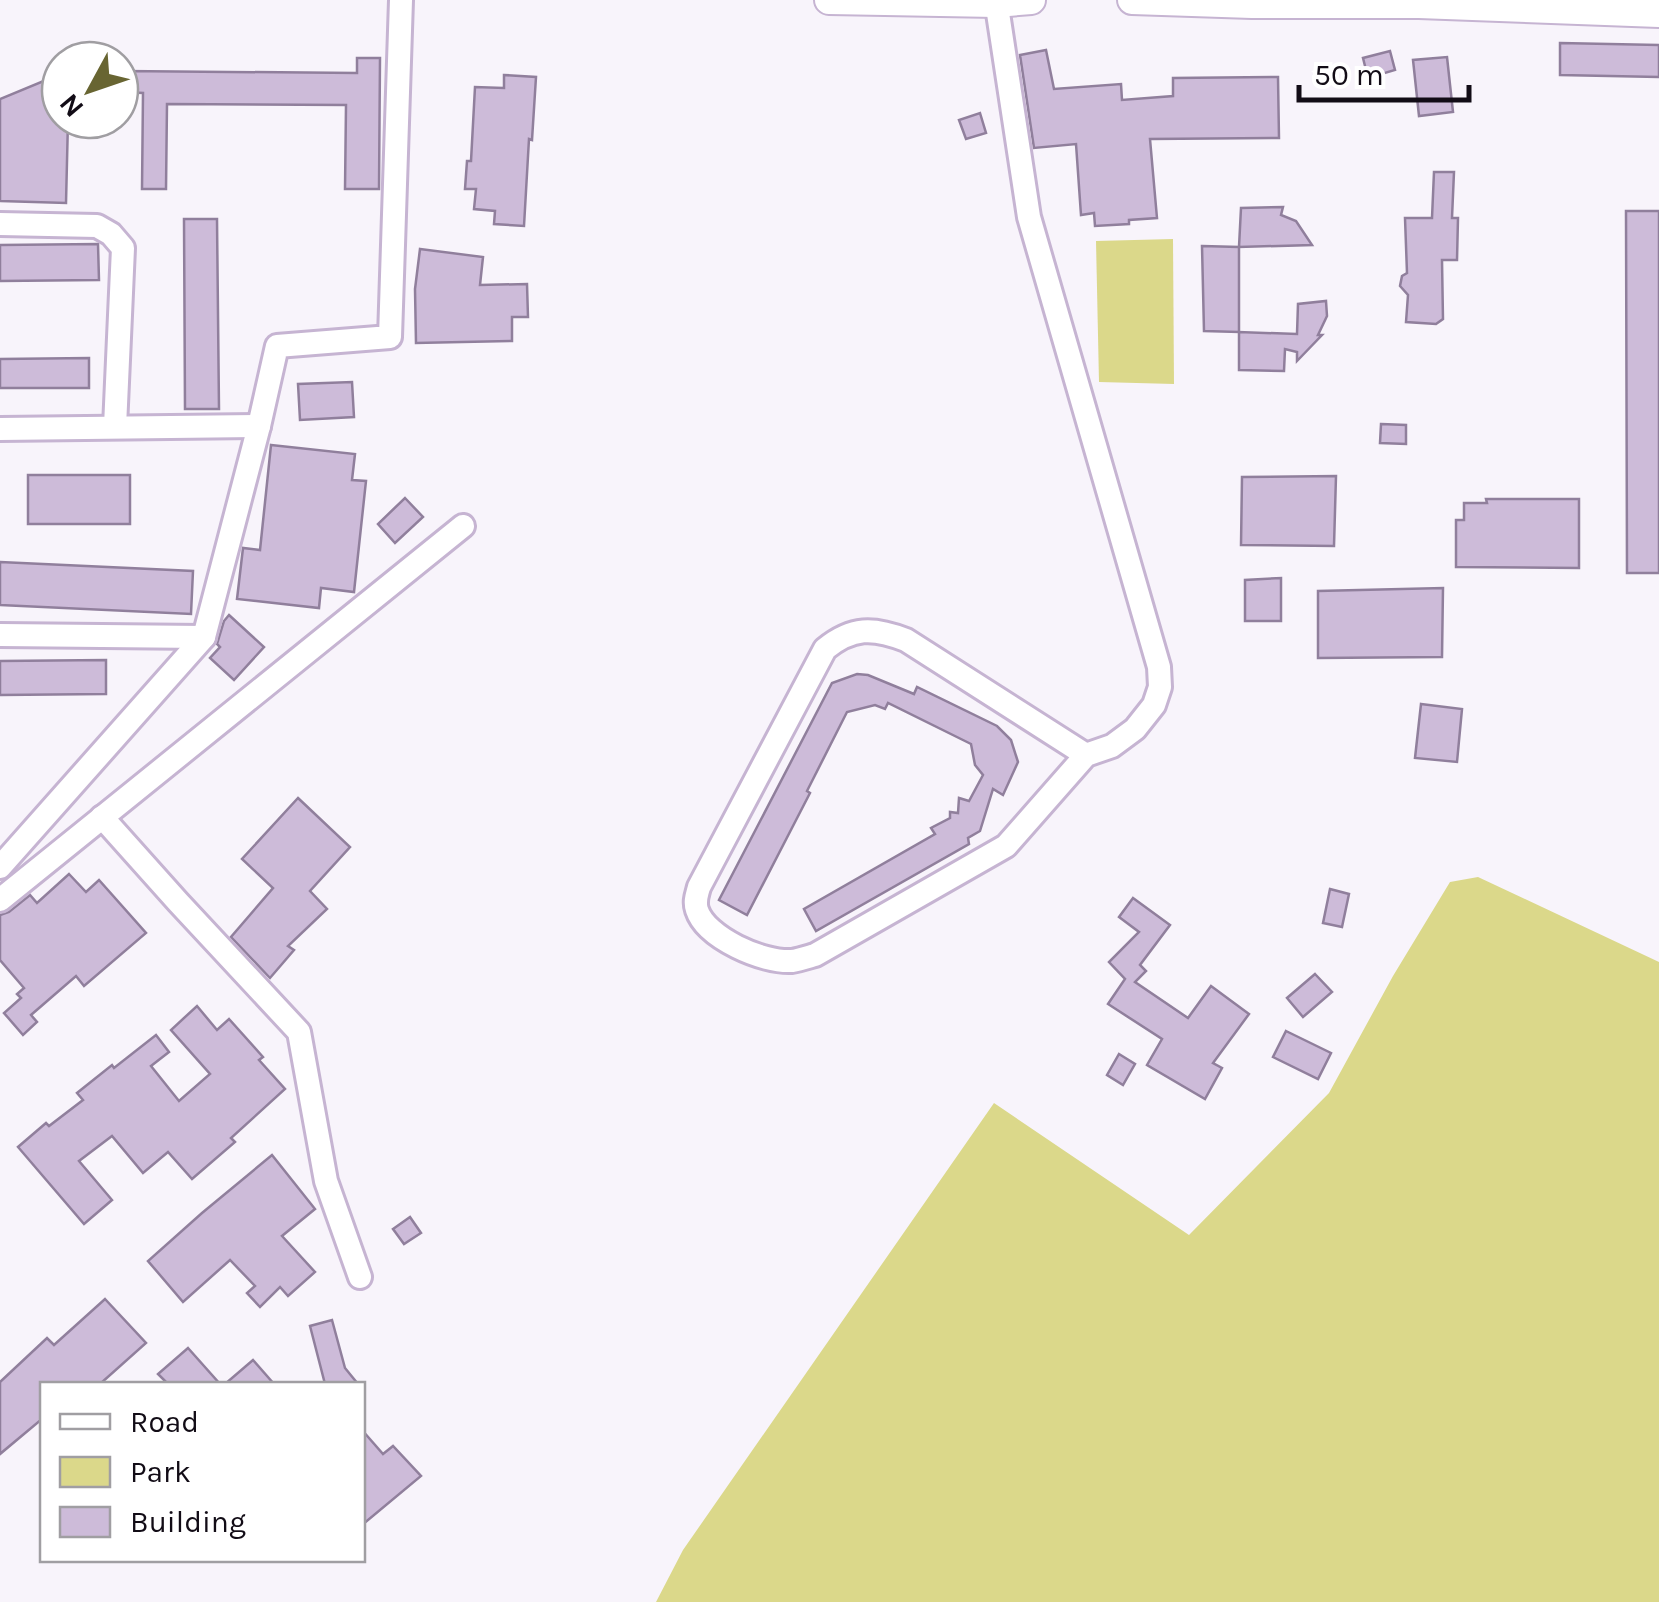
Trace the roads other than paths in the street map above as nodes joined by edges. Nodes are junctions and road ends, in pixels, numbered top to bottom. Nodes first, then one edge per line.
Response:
1 (400, 0) edge
2 (829, 0) edge
3 (1031, 0) edge
4 (1132, 0) edge
5 (996, 1) edge
6 (1252, 2) edge
7 (1420, 2) edge
8 (1516, 4) edge
9 (1659, 14) edge
10 (0, 224) edge
11 (259, 426) junction
12 (116, 428) junction
13 (0, 429) edge
14 (463, 526) dead end
15 (0, 635) edge
16 (204, 637) junction
17 (1086, 755) junction
18 (102, 817) junction
19 (0, 867) edge
20 (0, 900) edge
21 (360, 1277) dead end

1 - 11 street
2 - 5 main road
3 - 5 main road
4 - 6 main road
5 - 17 street
6 - 7 main road
7 - 8 main road
8 - 9 main road
10 - 12 street
11 - 12 street
11 - 16 street
12 - 13 street
14 - 18 street
15 - 16 street
16 - 19 street
17 - 17 street
18 - 20 street
18 - 21 street

